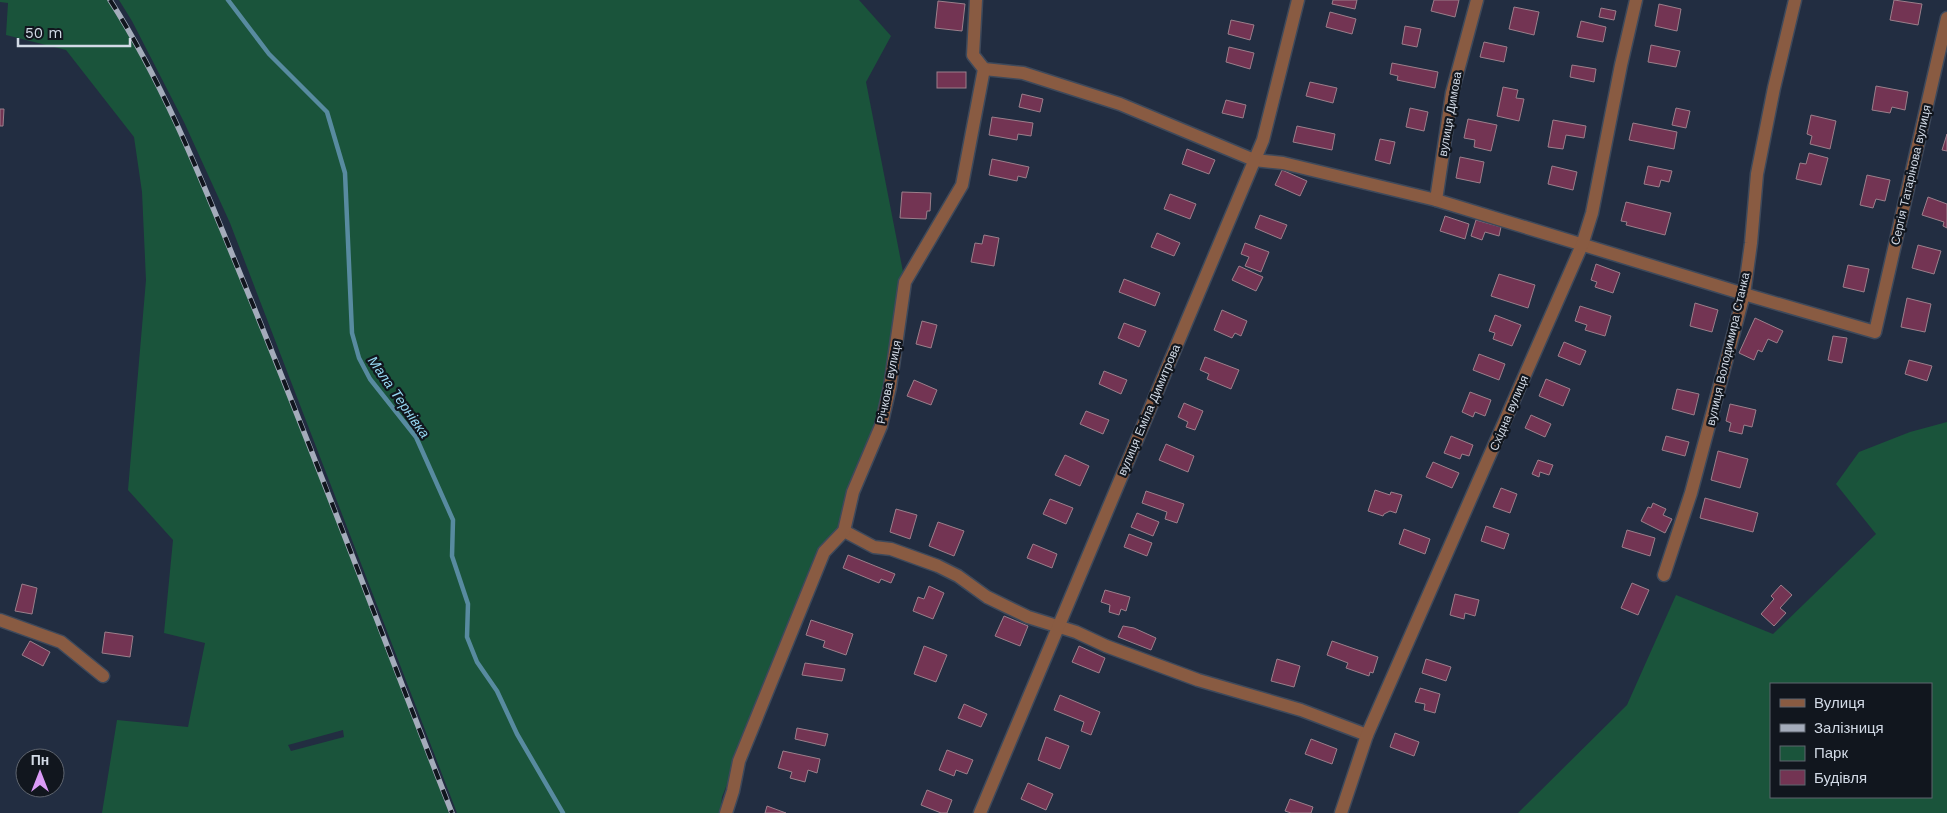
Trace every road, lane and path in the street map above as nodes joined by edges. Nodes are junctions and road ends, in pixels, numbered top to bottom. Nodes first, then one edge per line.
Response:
1 (976, 0) edge
2 (1298, 0) edge
3 (1477, 0) edge
4 (1636, 0) edge
5 (1794, 0) edge
6 (1947, 18) edge
7 (984, 69) junction
8 (1254, 160) junction
9 (1436, 200) junction
10 (1582, 245) junction
11 (1744, 294) junction
12 (844, 531) junction
13 (1664, 575) dead end
14 (0, 620) edge
15 (1058, 626) junction
16 (104, 676) dead end
17 (1367, 735) junction
18 (726, 813) edge
19 (980, 813) edge
20 (1341, 813) edge

1 - 7 street
2 - 8 street, вулиця Еміла Димитрова
3 - 9 street, вулиця Димова
4 - 10 street, Східна вулиця
5 - 11 street, вулиця Володимира Станка
6 - 11 street, Сергія Татарінова вулиця
7 - 8 street
7 - 12 street, Річкова вулиця
8 - 9 street
8 - 15 street, вулиця Еміла Димитрова
9 - 10 street
10 - 11 street
10 - 17 street, Східна вулиця
11 - 13 street, вулиця Володимира Станка
12 - 15 street
12 - 18 street, Річкова вулиця
14 - 16 street
15 - 17 street
15 - 19 street, вулиця Еміла Димитрова
17 - 20 street, Східна вулиця

